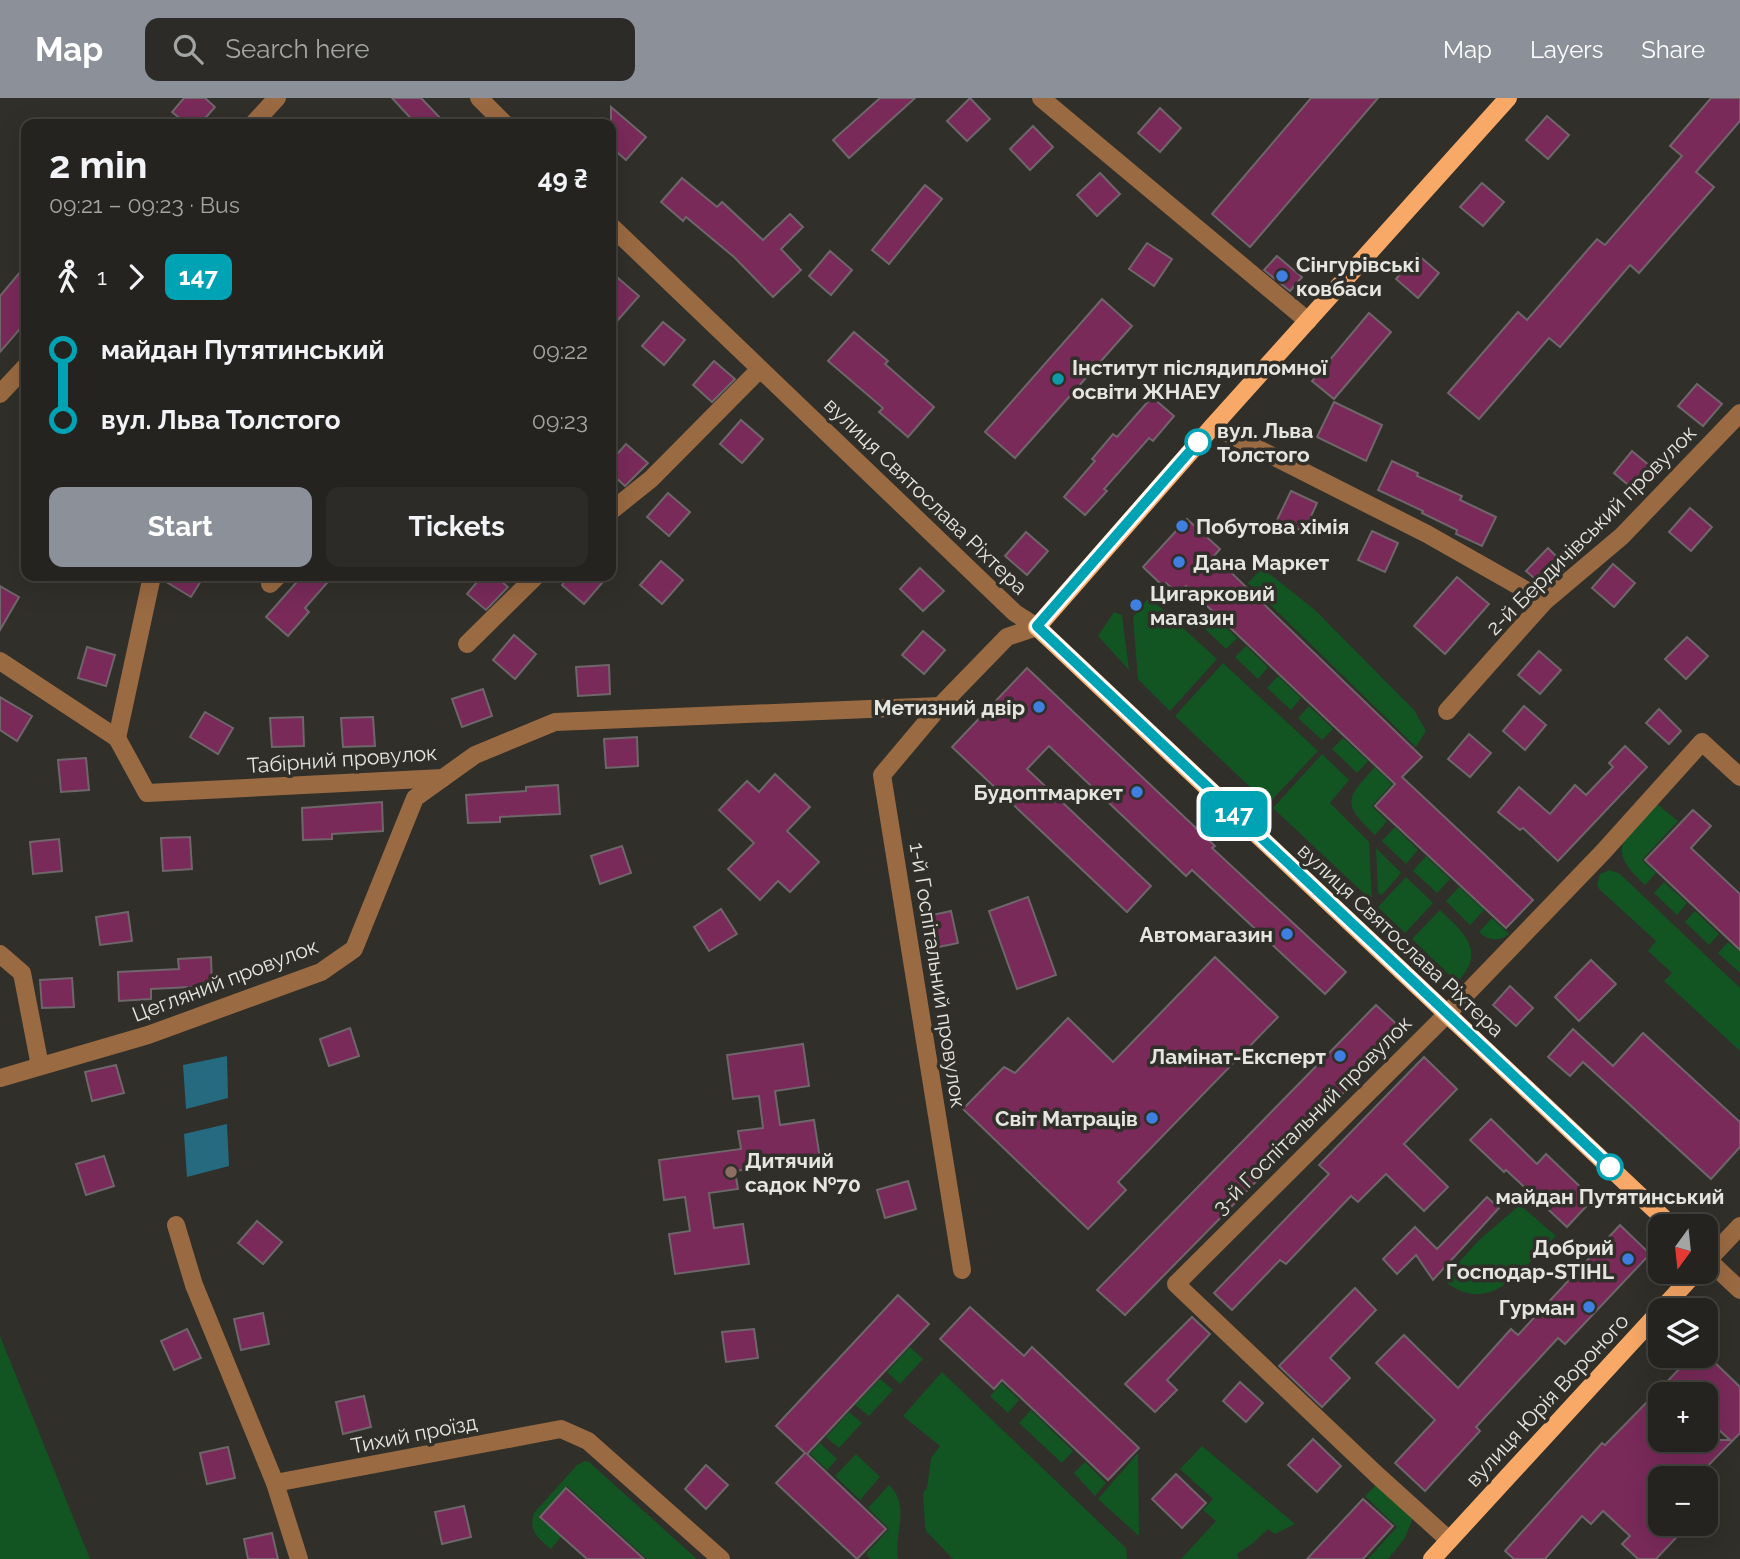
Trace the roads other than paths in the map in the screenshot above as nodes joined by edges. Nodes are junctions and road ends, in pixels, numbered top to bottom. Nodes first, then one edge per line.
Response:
1 (277, 98) edge
2 (479, 98) edge
3 (1041, 98) edge
4 (1508, 98) edge
5 (258, 119) edge
6 (497, 119) edge
7 (616, 231) edge
8 (1308, 321) junction
9 (760, 369) junction
10 (21, 371) edge
11 (0, 394) edge
12 (1740, 413) edge
13 (1213, 426) junction
14 (616, 507) edge
15 (151, 581) edge
16 (531, 581) edge
17 (1545, 601) junction
18 (1037, 626) junction
19 (467, 644) dead end
20 (0, 661) edge
21 (940, 706) junction
22 (1447, 711) dead end
23 (117, 738) junction
24 (1740, 777) edge
25 (443, 778) junction
26 (0, 954) edge
27 (1446, 1014) junction
28 (40, 1066) junction
29 (0, 1078) edge
30 (1659, 1214) edge
31 (176, 1225) dead end
32 (1740, 1226) edge
33 (1718, 1249) edge
34 (962, 1270) dead end
35 (1718, 1274) edge
36 (1685, 1284) edge
37 (1740, 1290) edge
38 (275, 1483) junction
39 (1450, 1540) junction
40 (299, 1559) edge
41 (721, 1559) edge
42 (1432, 1559) edge

1 - 5 street
2 - 6 street
3 - 8 street
4 - 8 main road
7 - 9 street, вулиця Святослава Ріхтера
8 - 13 main road
9 - 14 street
9 - 18 street, вулиця Святослава Ріхтера
10 - 11 street
12 - 17 street, 2-й Бердичівський провулок
13 - 17 street
13 - 18 main road
15 - 23 street
16 - 19 street
17 - 22 street, 2-й Бердичівський провулок
18 - 21 street, 1-й Госпітальний провулок
18 - 27 main road, вулиця Святослава Ріхтера
20 - 23 street, Табірний провулок
21 - 25 street, Табірний провулок
21 - 34 street, 1-й Госпітальний провулок
23 - 25 street, Табірний провулок
24 - 27 street, 3-й Госпітальний провулок
25 - 28 street, Цегляний провулок
26 - 28 street
27 - 30 main road, вулиця Святослава Ріхтера
27 - 39 street, 3-й Госпітальний провулок
28 - 29 street, Цегляний провулок
31 - 38 street
32 - 33 street, вулиця Юрія Вороного
35 - 37 street
36 - 39 main road, вулиця Юрія Вороного
38 - 40 street
38 - 41 street, Тихий проїзд
39 - 42 main road, вулиця Юрія Вороного

